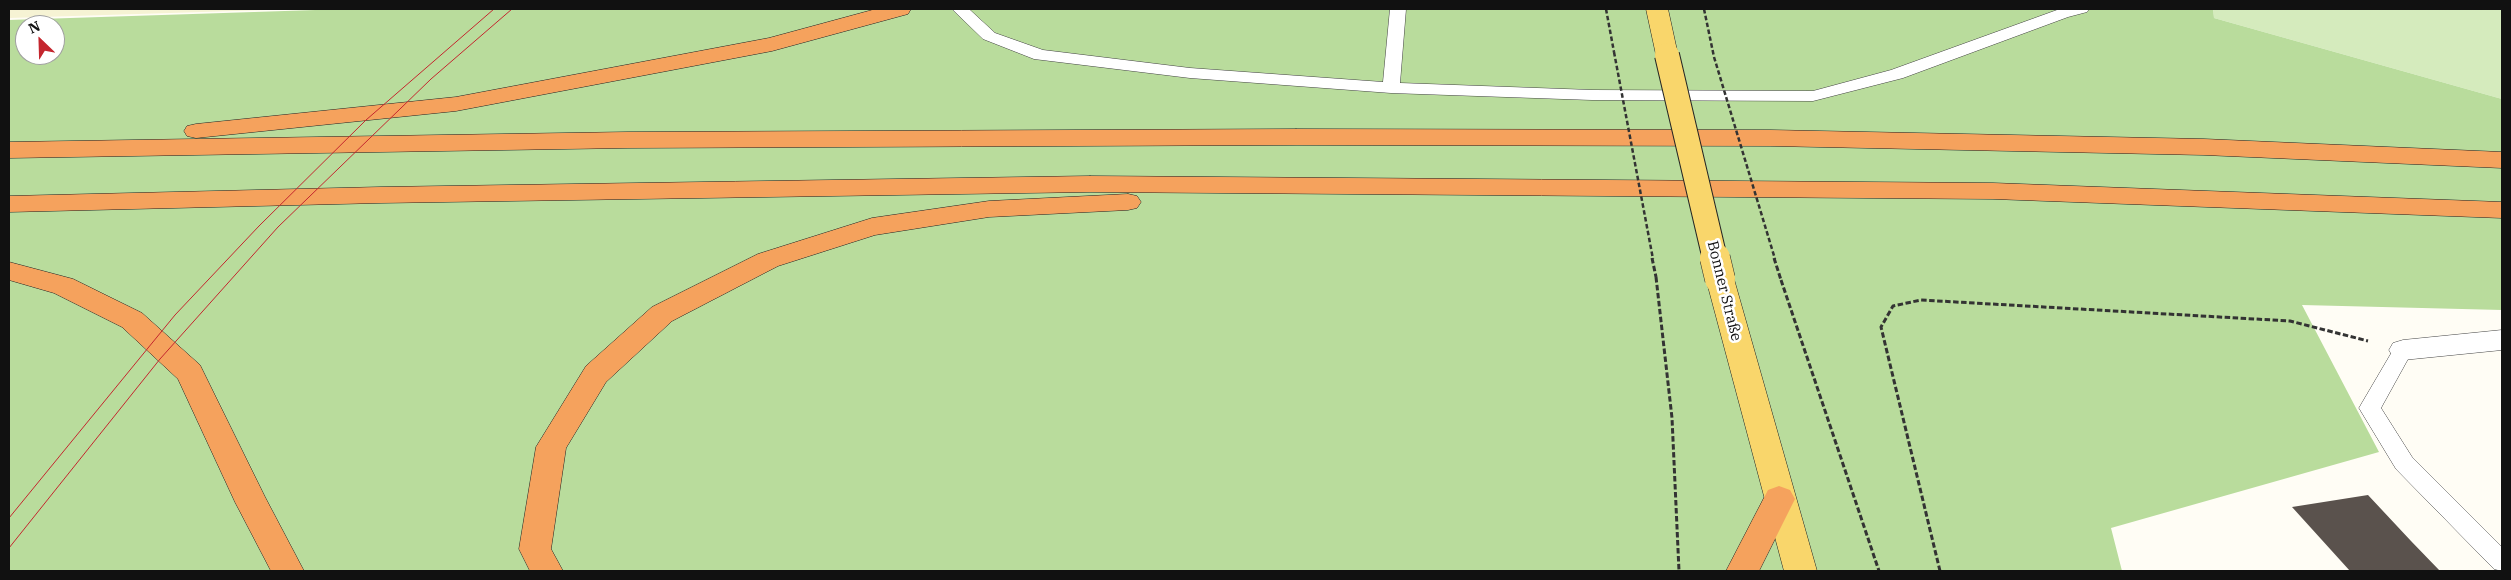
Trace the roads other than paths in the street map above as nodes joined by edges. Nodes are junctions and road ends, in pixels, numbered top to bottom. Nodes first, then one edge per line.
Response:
1 (900, 9) edge
2 (960, 9) edge
3 (1398, 9) edge
4 (1657, 9) edge
5 (2081, 9) edge
6 (1391, 88) junction
7 (9, 149) edge
8 (2502, 160) edge
9 (1373, 188) junction
10 (9, 204) edge
11 (2502, 210) edge
12 (9, 271) edge
13 (2502, 340) edge
14 (2403, 350) joint
15 (1779, 499) junction
16 (2502, 562) edge
17 (288, 571) edge
18 (546, 571) edge
19 (1742, 571) edge
20 (1801, 571) edge

1 - 7 highway
2 - 6 lane
3 - 6 lane
4 - 15 main road, Bonner Straße, bridge
5 - 6 lane
7 - 8 highway
9 - 10 highway
9 - 11 highway
9 - 18 highway
12 - 17 highway
13 - 14 street
14 - 16 lane
15 - 19 highway
15 - 20 main road, Bonner Straße

